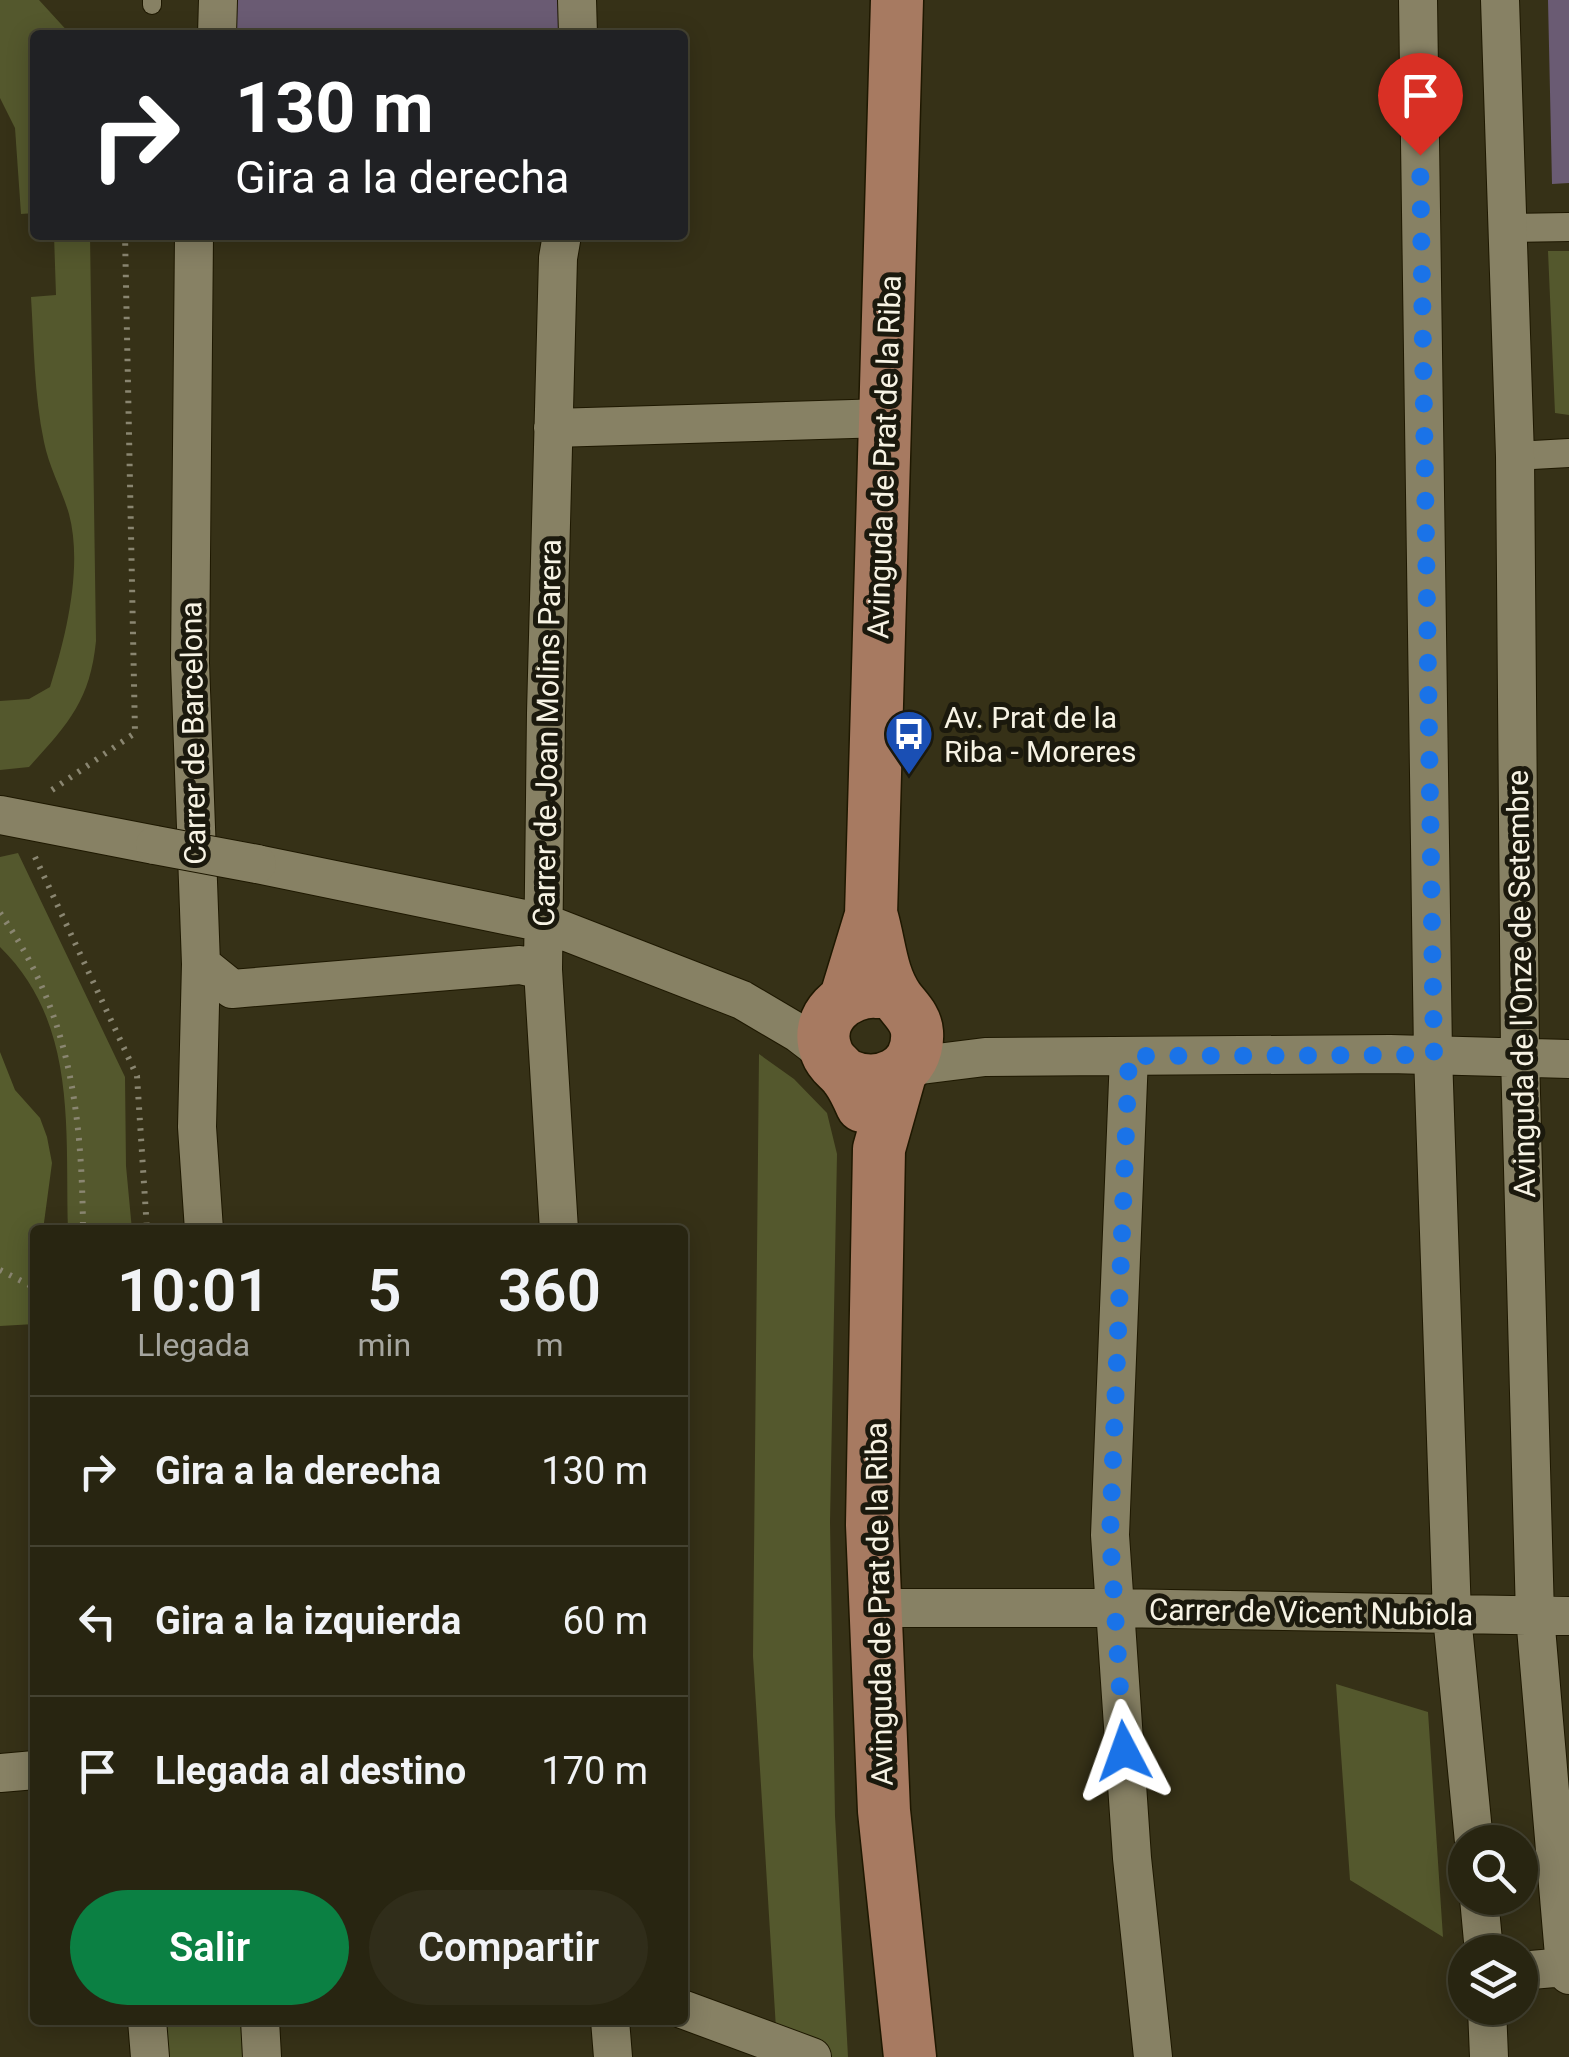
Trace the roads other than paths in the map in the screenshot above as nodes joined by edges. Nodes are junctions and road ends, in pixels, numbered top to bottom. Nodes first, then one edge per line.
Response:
1 (218, 0) edge
2 (577, 0) edge
3 (897, 0) edge
4 (1418, 0) edge
5 (1500, 0) edge
6 (217, 30) edge
7 (578, 30) edge
8 (1569, 227) edge
9 (1506, 228) junction
10 (194, 240) edge
11 (562, 240) edge
12 (885, 418) junction
13 (554, 428) junction
14 (1569, 453) edge
15 (1515, 456) junction
16 (0, 815) edge
17 (871, 915) junction
18 (544, 924) junction
19 (201, 964) junction
20 (543, 970) junction
21 (838, 1034) junction
22 (905, 1041) junction
23 (1434, 1055) junction
24 (1129, 1056) junction
25 (1520, 1057) junction
26 (1569, 1058) edge
27 (879, 1150) junction
28 (204, 1225) edge
29 (559, 1225) edge
30 (873, 1608) junction
31 (1114, 1608) junction
32 (1452, 1616) junction
33 (1552, 1616) edge
34 (30, 1770) edge
35 (0, 1773) edge
36 (1472, 1825) edge
37 (1538, 1971) edge
38 (1567, 1971) edge
39 (688, 2011) edge
40 (147, 2025) edge
41 (260, 2025) edge
42 (610, 2025) edge
43 (1487, 2025) edge
44 (150, 2057) edge
45 (262, 2057) edge
46 (613, 2057) edge
47 (812, 2057) edge
48 (910, 2057) edge
49 (1153, 2057) edge
50 (1488, 2057) edge

1 - 6 street
2 - 7 street
3 - 12 main road, Avinguda de Prat de la Riba
4 - 23 street
5 - 9 street, Avinguda de l'Onze de Setembre
8 - 9 street
9 - 15 street, Avinguda de l'Onze de Setembre
10 - 19 street, Carrer de Barcelona
11 - 13 street, Carrer de Joan Molins Parera
12 - 13 street
12 - 17 main road, Avinguda de Prat de la Riba
13 - 18 street, Carrer de Joan Molins Parera
14 - 15 street
15 - 25 street, Avinguda de l'Onze de Setembre
16 - 18 street, bridge
17 - 21 main road
17 - 22 main road
18 - 20 street, Carrer de Joan Molins Parera
18 - 21 street
19 - 20 street
19 - 28 street, Carrer de Barcelona
20 - 29 street, Carrer de Joan Molins Parera
21 - 22 main road
21 - 22 main road
21 - 27 main road
22 - 24 street
22 - 27 main road
23 - 24 street
23 - 25 street
23 - 32 street
24 - 31 street
25 - 26 street
25 - 33 street, Avinguda de l'Onze de Setembre
27 - 30 main road, Avinguda de Prat de la Riba
30 - 31 street, Carrer de Vicent Nubiola
30 - 48 main road, Avinguda de Prat de la Riba
31 - 32 street, Carrer de Vicent Nubiola
31 - 49 street
32 - 33 street, Carrer de Vicent Nubiola
32 - 36 street
33 - 38 street, Avinguda de l'Onze de Setembre
34 - 35 street
37 - 38 street, Avinguda de l'Onze de Setembre
39 - 47 street
40 - 44 street
41 - 45 street
42 - 46 street
43 - 50 street

